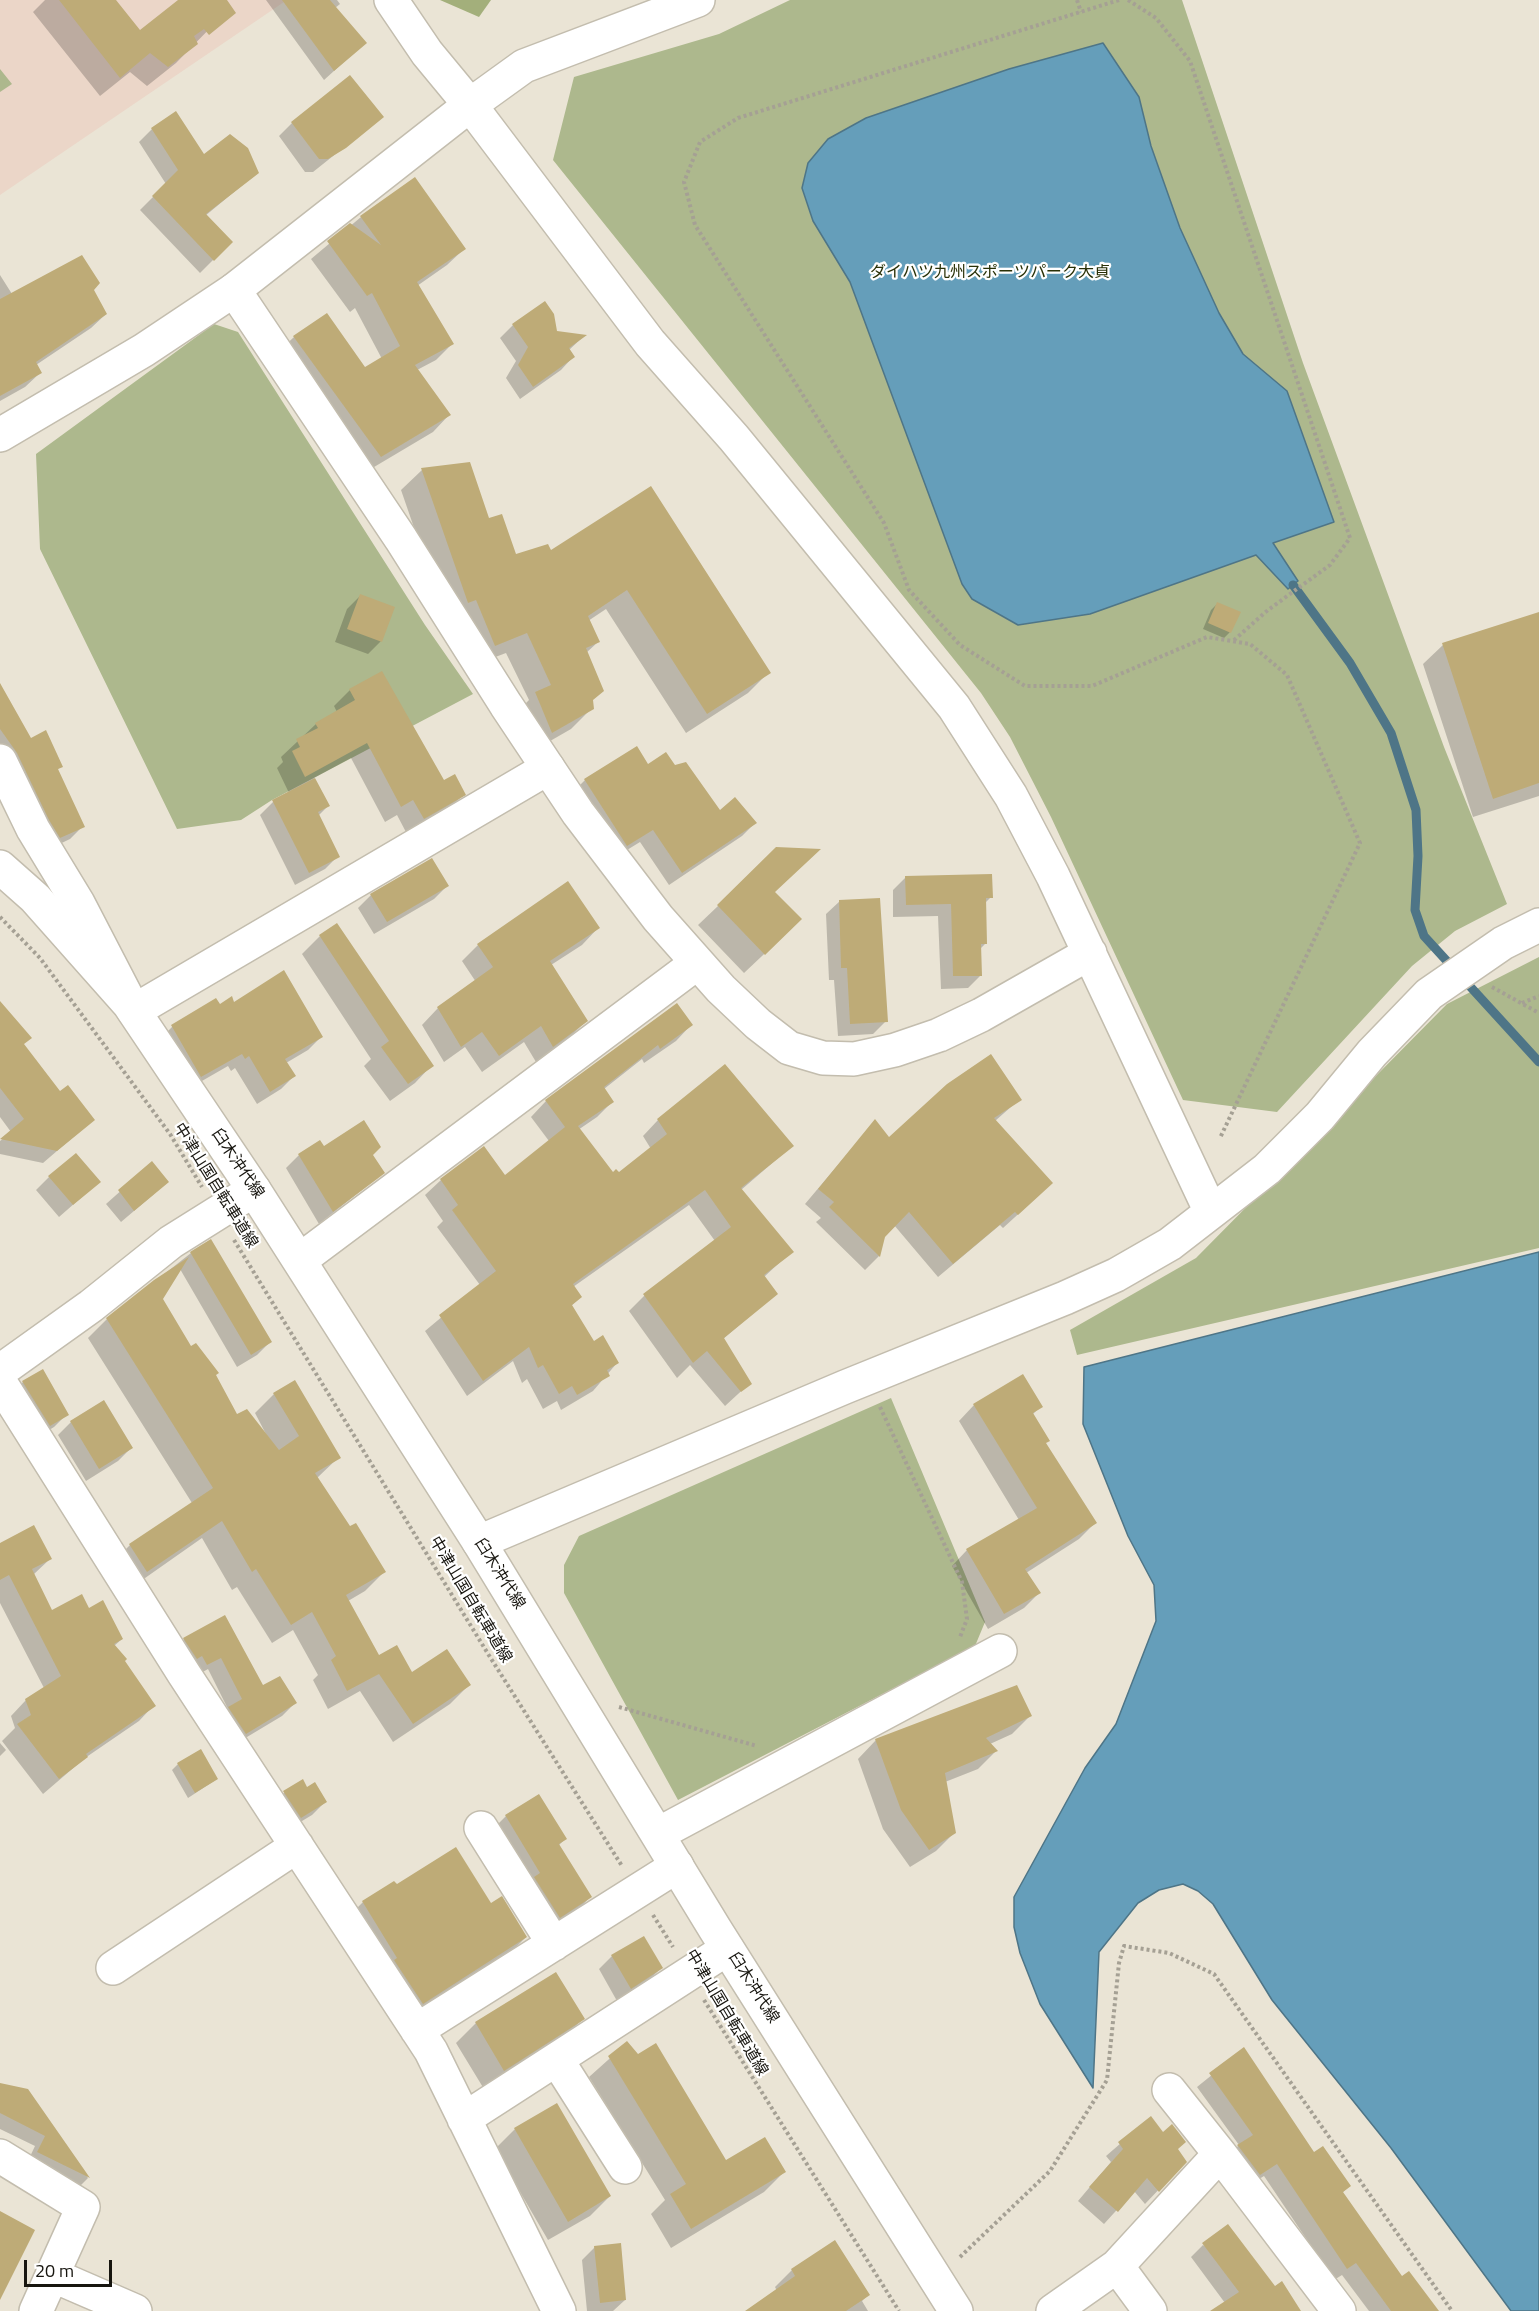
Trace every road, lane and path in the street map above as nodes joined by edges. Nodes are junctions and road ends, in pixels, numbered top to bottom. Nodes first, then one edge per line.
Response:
1 (391, 0) edge
2 (698, 0) edge
3 (1077, 0) edge
4 (1119, 0) edge
5 (1128, 0) edge
6 (1081, 12) junction
7 (470, 105) junction
8 (234, 290) junction
9 (0, 435) edge
10 (1233, 641) junction
11 (0, 761) edge
12 (548, 768) junction
13 (0, 867) edge
14 (0, 917) edge
15 (1539, 925) edge
16 (1090, 953) junction
17 (698, 963) junction
18 (1482, 981) dead end
19 (1539, 996) edge
20 (1522, 1003) junction
21 (134, 1011) junction
22 (1539, 1012) edge
23 (1220, 1138) dead end
24 (254, 1190) junction
25 (1211, 1212) junction
26 (218, 1213) junction
27 (300, 1260) junction
28 (0, 1371) edge
29 (0, 1382) edge
30 (880, 1406) dead end
31 (480, 1542) junction
32 (956, 1646) dead end
33 (1000, 1651) dead end
34 (619, 1707) dead end
35 (768, 1741) dead end
36 (481, 1828) dead end
37 (658, 1834) junction
38 (297, 1846) junction
39 (677, 1866) junction
40 (638, 1891) junction
41 (554, 1944) junction
42 (728, 1948) junction
43 (113, 1968) dead end
44 (689, 1975) junction
45 (417, 2030) junction
46 (557, 2060) junction
47 (1169, 2090) dead end
48 (464, 2119) junction
49 (1220, 2154) junction
50 (3, 2165) edge
51 (624, 2167) dead end
52 (1118, 2266) junction
53 (52, 2275) junction
54 (36, 2311) edge
55 (135, 2311) edge
56 (558, 2311) edge
57 (898, 2311) edge
58 (956, 2311) edge
59 (1053, 2311) edge
60 (1150, 2311) edge
61 (1339, 2311) edge

1 - 7 street
2 - 7 street
3 - 6 path
4 - 6 path
5 - 10 path
6 - 10 path
7 - 8 street
7 - 16 street
8 - 9 street
8 - 12 street
10 - 23 path
11 - 21 street
12 - 17 street
12 - 21 street
13 - 21 street, 臼木沖代線
14 - 26 path, 中津山国自転車道線
15 - 25 street
16 - 17 street
16 - 25 street
17 - 27 street
18 - 20 path
19 - 20 path
20 - 22 path
21 - 24 street, 臼木沖代線
24 - 26 street
24 - 27 street, 臼木沖代線
25 - 31 street
26 - 28 street
26 - 40 path, 中津山国自転車道線
27 - 31 street, 臼木沖代線
29 - 38 street
30 - 32 path
31 - 37 street, 臼木沖代線
33 - 37 street
34 - 35 path
36 - 41 street
37 - 39 street, 臼木沖代線
38 - 43 street
38 - 45 street
39 - 40 street
39 - 42 street, 臼木沖代線
40 - 41 street
40 - 44 path, 中津山国自転車道線
41 - 45 street
42 - 44 street
42 - 58 street, 臼木沖代線
44 - 46 street
44 - 57 path, 中津山国自転車道線
45 - 48 street
46 - 48 street
46 - 51 street
47 - 49 street
48 - 56 street
49 - 52 street
49 - 61 street
50 - 53 street
52 - 59 street
52 - 60 street
53 - 54 street
53 - 55 street

